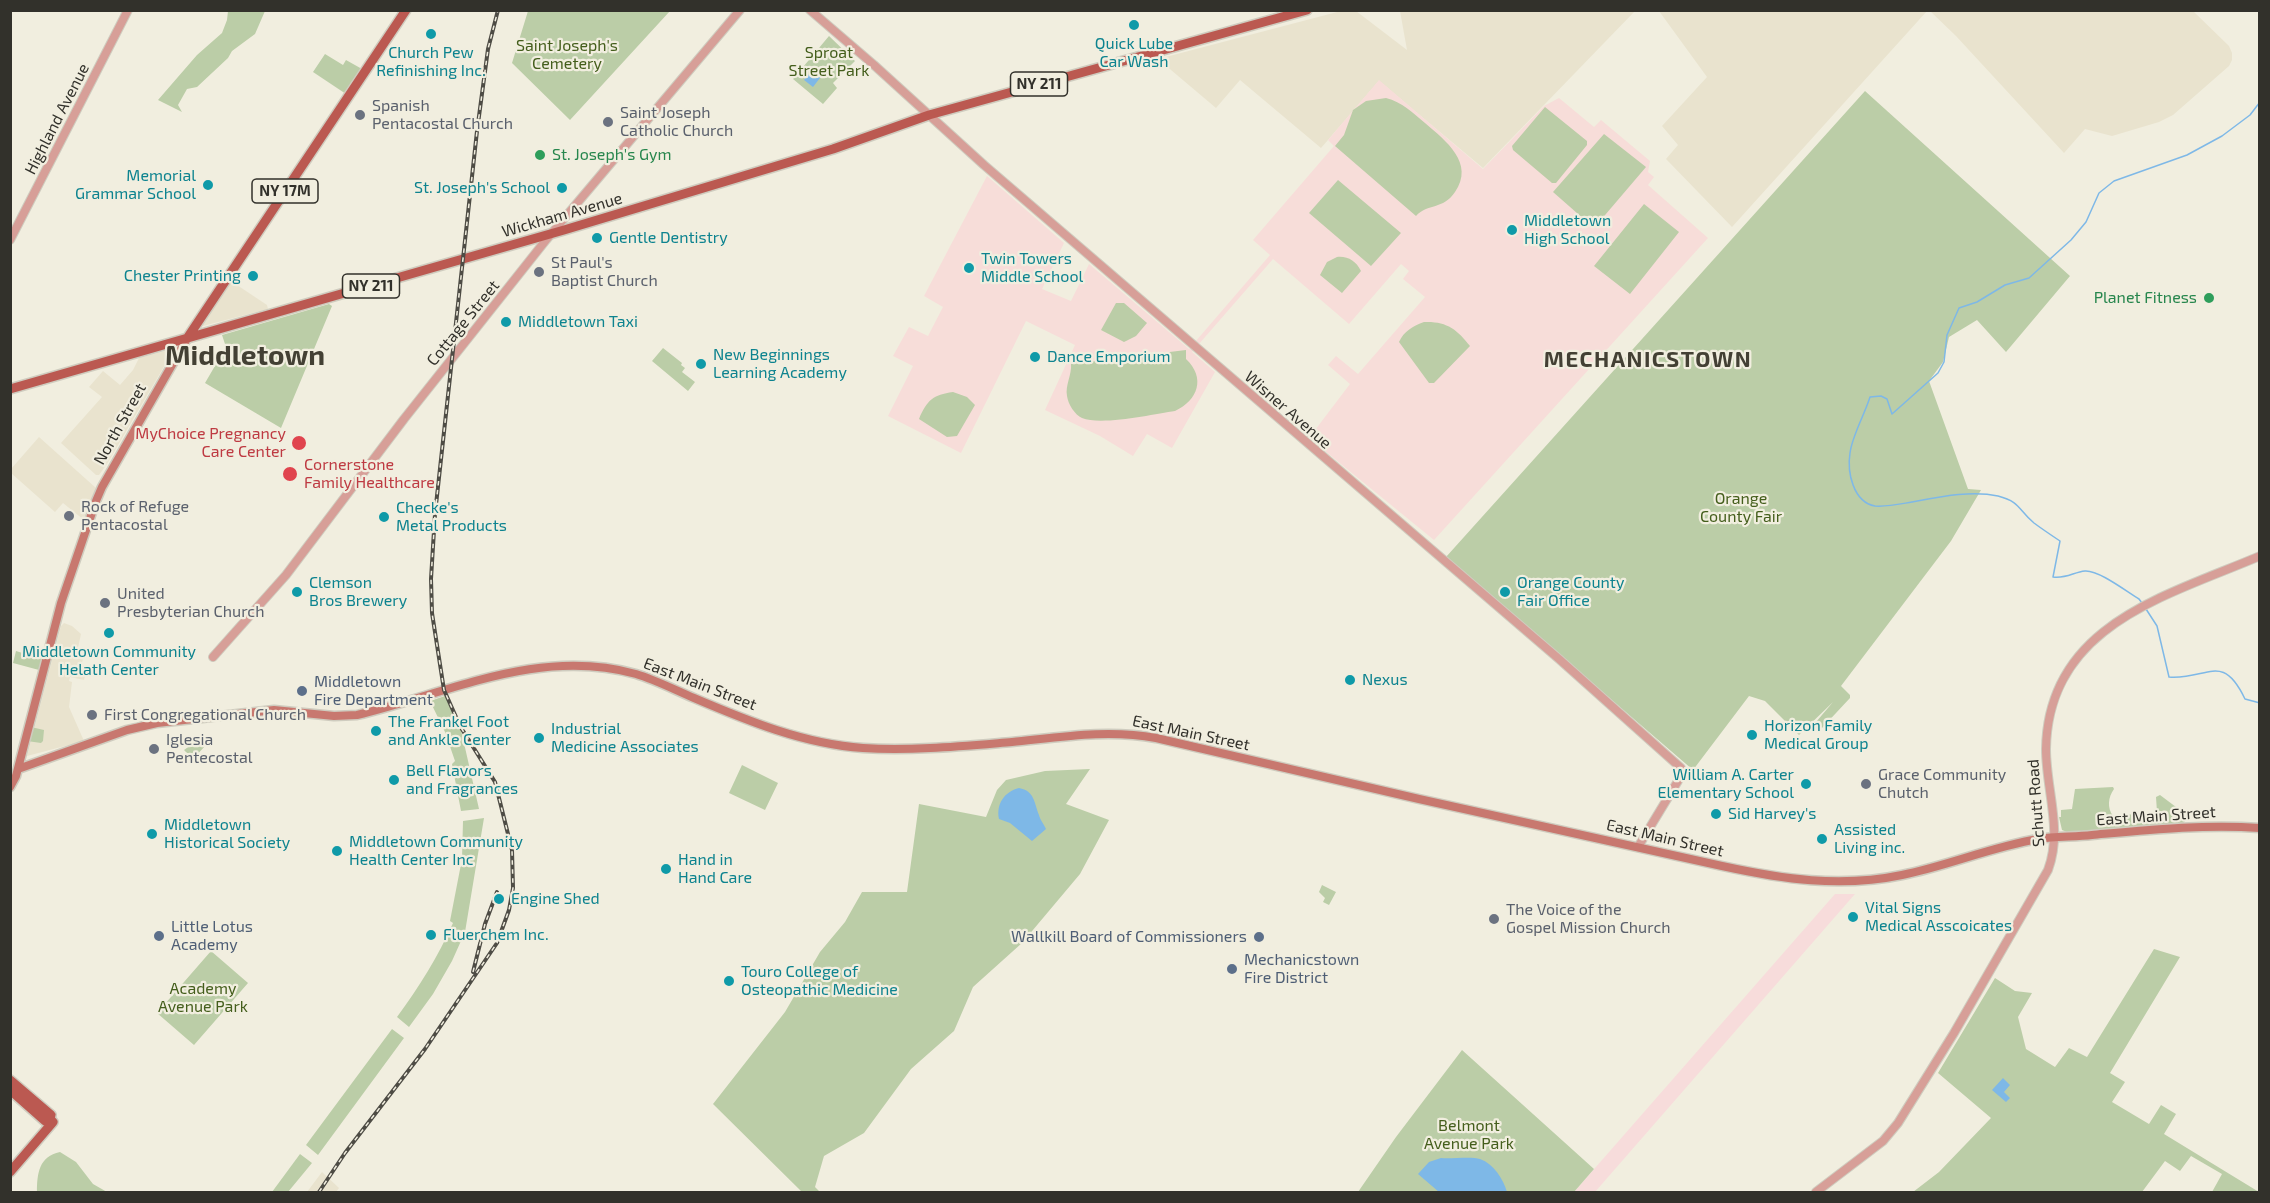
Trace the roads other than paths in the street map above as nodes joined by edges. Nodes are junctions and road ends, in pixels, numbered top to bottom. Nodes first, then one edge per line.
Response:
1 (128, 10) edge
2 (406, 10) edge
3 (740, 10) edge
4 (810, 10) edge
5 (1307, 10) edge
6 (929, 115) junction
7 (553, 233) junction
8 (10, 240) edge
9 (188, 337) junction
10 (10, 389) edge
11 (2259, 556) edge
12 (213, 657) dead end
13 (14, 770) edge
14 (10, 787) edge
15 (2259, 828) edge
16 (2055, 838) junction
17 (1638, 847) junction
18 (10, 1080) edge
19 (10, 1090) edge
20 (51, 1120) junction
21 (10, 1172) edge
22 (1816, 1192) edge

1 - 8 street, Highland Avenue
2 - 9 main road, North Street / NY 17M
3 - 7 street, Cottage Street
4 - 6 street, Wisner Avenue
5 - 6 main road, Wickham Avenue / NY 211
6 - 7 main road, Wickham Avenue / NY 211
6 - 17 street, Wisner Avenue
7 - 9 main road, Wickham Avenue / NY 211
7 - 12 street, Cottage Street
9 - 10 main road, Wickham Avenue
9 - 13 main road, North Street
11 - 16 street, Schutt Road
13 - 14 main road, North Street
13 - 17 main road, East Main Street
15 - 16 main road, East Main Street
16 - 17 main road, East Main Street
16 - 22 street, Schutt Road
18 - 20 main road
19 - 20 main road
20 - 21 main road

